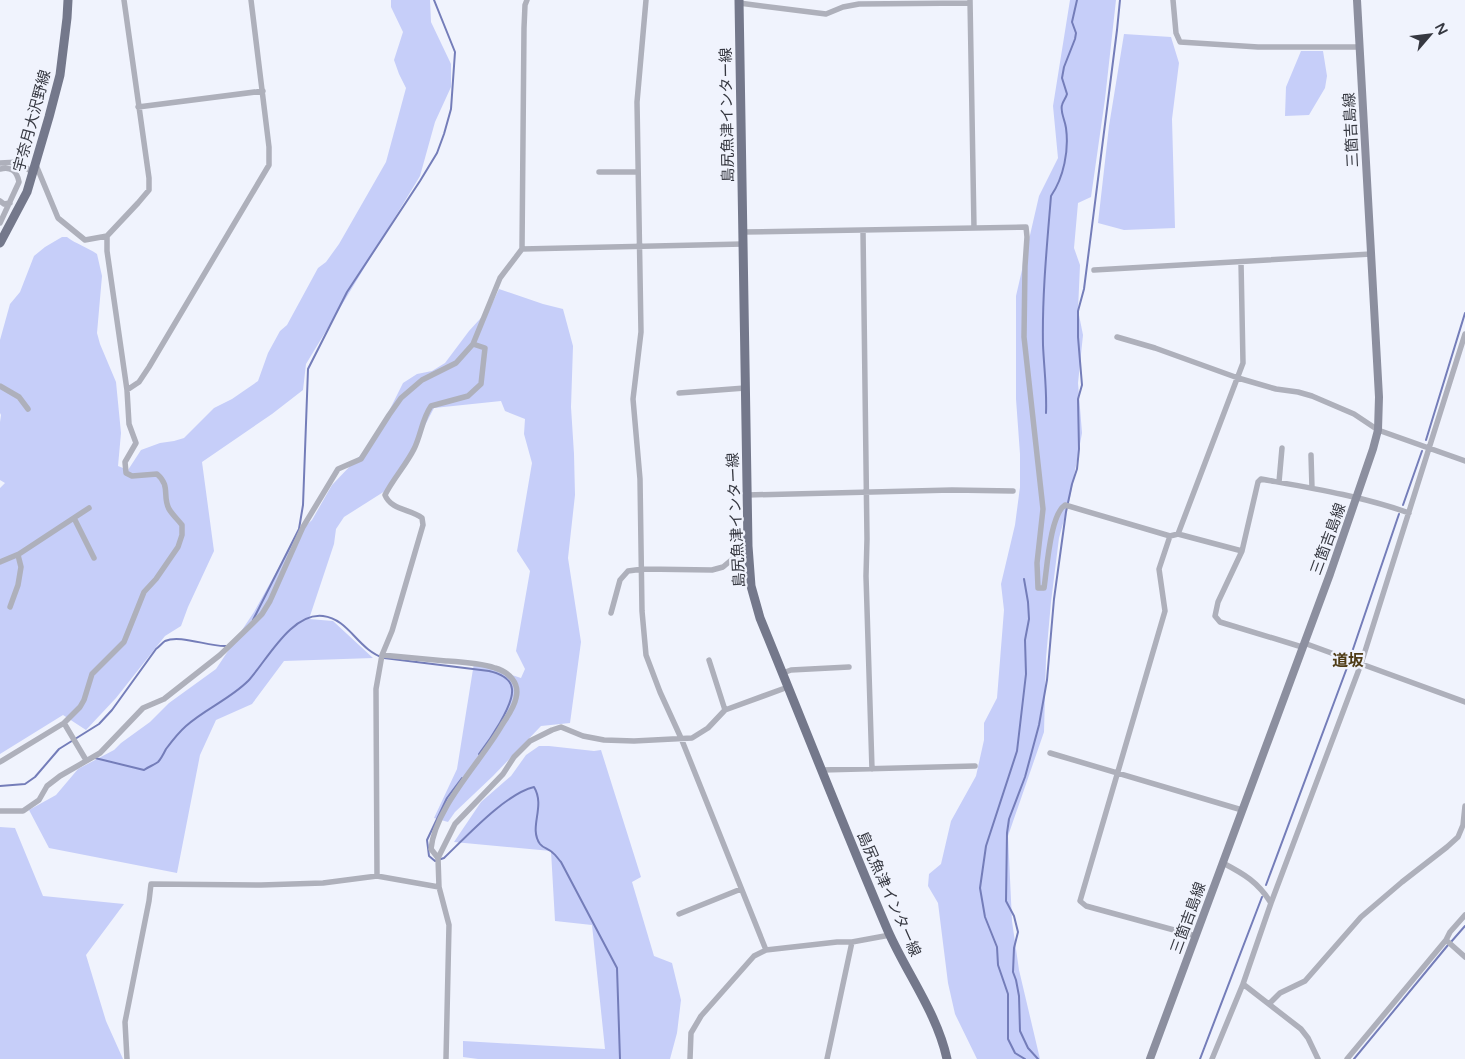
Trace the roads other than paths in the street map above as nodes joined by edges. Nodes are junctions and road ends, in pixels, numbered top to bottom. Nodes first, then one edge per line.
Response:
1 (68, 0) edge
2 (124, 0) edge
3 (251, 0) edge
4 (527, 0) edge
5 (646, 0) edge
6 (1174, 0) edge
7 (1357, 0) edge
8 (739, 2) edge
9 (970, 2) edge
10 (1360, 47) junction
11 (263, 90) junction
12 (138, 107) junction
13 (0, 163) edge
14 (0, 169) edge
15 (34, 169) junction
16 (599, 172) dead end
17 (638, 172) junction
18 (18, 176) junction
19 (0, 201) edge
20 (10, 204) junction
21 (0, 223) edge
22 (974, 228) junction
23 (863, 231) junction
24 (743, 232) junction
25 (107, 236) junction
26 (0, 243) edge
27 (743, 244) junction
28 (640, 246) junction
29 (522, 249) junction
30 (1371, 254) junction
31 (1241, 262) junction
32 (1094, 270) dead end
33 (1465, 334) edge
34 (1117, 337) dead end
35 (473, 344) junction
36 (1238, 378) junction
37 (0, 386) edge
38 (745, 388) junction
39 (127, 390) junction
40 (679, 393) dead end
41 (28, 408) dead end
42 (1378, 430) junction
43 (1282, 448) dead end
44 (1430, 448) junction
45 (1311, 455) dead end
46 (1465, 461) edge
47 (1278, 482) junction
48 (1312, 488) junction
49 (1014, 491) dead end
50 (866, 493) junction
51 (747, 495) junction
52 (1357, 497) junction
53 (89, 508) dead end
54 (1408, 513) junction
55 (74, 518) junction
56 (1178, 534) junction
57 (1170, 536) junction
58 (748, 546) junction
59 (1242, 551) junction
60 (18, 554) junction
61 (94, 558) dead end
62 (0, 562) edge
63 (643, 569) junction
64 (10, 607) dead end
65 (612, 613) dead end
66 (1303, 645) junction
67 (382, 655) junction
68 (709, 660) dead end
69 (1361, 664) junction
70 (849, 667) dead end
71 (783, 673) junction
72 (788, 687) junction
73 (1465, 702) edge
74 (725, 710) junction
75 (64, 723) junction
76 (681, 738) junction
77 (1050, 753) dead end
78 (86, 760) junction
79 (0, 762) edge
80 (975, 766) dead end
81 (872, 768) junction
82 (822, 770) junction
83 (1118, 774) junction
84 (1465, 806) edge
85 (1242, 810) junction
86 (0, 811) edge
87 (438, 858) junction
88 (1223, 863) junction
89 (377, 876) junction
90 (439, 887) junction
91 (741, 889) junction
92 (1271, 903) junction
93 (679, 914) dead end
94 (1465, 915) edge
95 (890, 934) junction
96 (1196, 936) junction
97 (1446, 940) junction
98 (852, 942) junction
99 (766, 950) junction
100 (1465, 957) edge
101 (1243, 984) junction
102 (1269, 1004) junction
103 (127, 1059) edge
104 (446, 1059) edge
105 (690, 1059) edge
106 (827, 1059) edge
107 (947, 1059) edge
108 (1150, 1059) edge
109 (1212, 1059) edge
110 (1318, 1059) edge
111 (1347, 1059) edge

1 - 15 main road, 宇奈月大沢野線
2 - 12 street
3 - 11 street
4 - 29 street
5 - 17 street
6 - 10 street
7 - 10 main road, 三箇吉島線
8 - 9 street
8 - 24 main road, 島尻魚津インター線
9 - 22 street
10 - 30 main road, 三箇吉島線
11 - 12 street
11 - 39 street
12 - 25 street
13 - 15 street
14 - 18 street
15 - 18 street
15 - 25 street
15 - 26 main road, 宇奈月大沢野線
16 - 17 street
17 - 28 street
18 - 20 street
19 - 20 street
20 - 21 street
22 - 23 street
22 - 57 street
23 - 24 street
23 - 50 street
24 - 27 main road, 島尻魚津インター線
25 - 39 street
27 - 28 street
27 - 38 main road, 島尻魚津インター線
28 - 29 street
28 - 63 street
29 - 35 street
30 - 31 street
30 - 42 main road, 三箇吉島線
31 - 32 street
31 - 36 street
33 - 44 street
34 - 36 street
35 - 67 street
35 - 78 street
36 - 42 street
36 - 56 street
37 - 41 street
38 - 40 street
38 - 51 main road, 島尻魚津インター線
39 - 75 street
42 - 44 street
42 - 52 main road, 三箇吉島線
43 - 47 street
44 - 46 street
44 - 54 street
45 - 48 street
47 - 48 street
47 - 59 street
48 - 52 street
49 - 50 street
50 - 51 street
50 - 81 street
51 - 58 main road, 島尻魚津インター線
52 - 54 street
52 - 66 main road, 三箇吉島線
53 - 55 street
54 - 69 street
55 - 60 street
55 - 61 street
56 - 57 street
56 - 59 street
57 - 83 street
58 - 63 street
58 - 71 main road, 島尻魚津インター線
59 - 66 street
60 - 62 street
60 - 64 street
63 - 65 street
63 - 76 street
66 - 69 street
66 - 85 main road, 三箇吉島線
67 - 87 street
67 - 89 street
68 - 74 street
69 - 73 street
69 - 92 street
70 - 71 street
71 - 72 main road, 島尻魚津インター線
72 - 74 street
72 - 82 main road, 島尻魚津インター線
74 - 76 street
75 - 78 street
75 - 79 street
76 - 87 street
76 - 91 street
77 - 83 street
78 - 86 street
80 - 81 street
81 - 82 street
82 - 95 main road, 島尻魚津インター線
83 - 85 street
83 - 96 street
84 - 102 street
85 - 88 main road, 三箇吉島線
87 - 90 street
88 - 92 street
88 - 96 main road, 三箇吉島線
89 - 90 street
89 - 103 street
90 - 104 street
91 - 93 street
91 - 99 street
92 - 101 street
94 - 97 street
95 - 98 street
95 - 107 main road, 島尻魚津インター線
96 - 108 main road, 三箇吉島線
97 - 100 street
97 - 111 street
98 - 99 street
98 - 106 street
99 - 105 street
101 - 102 street
101 - 109 street
102 - 110 street

